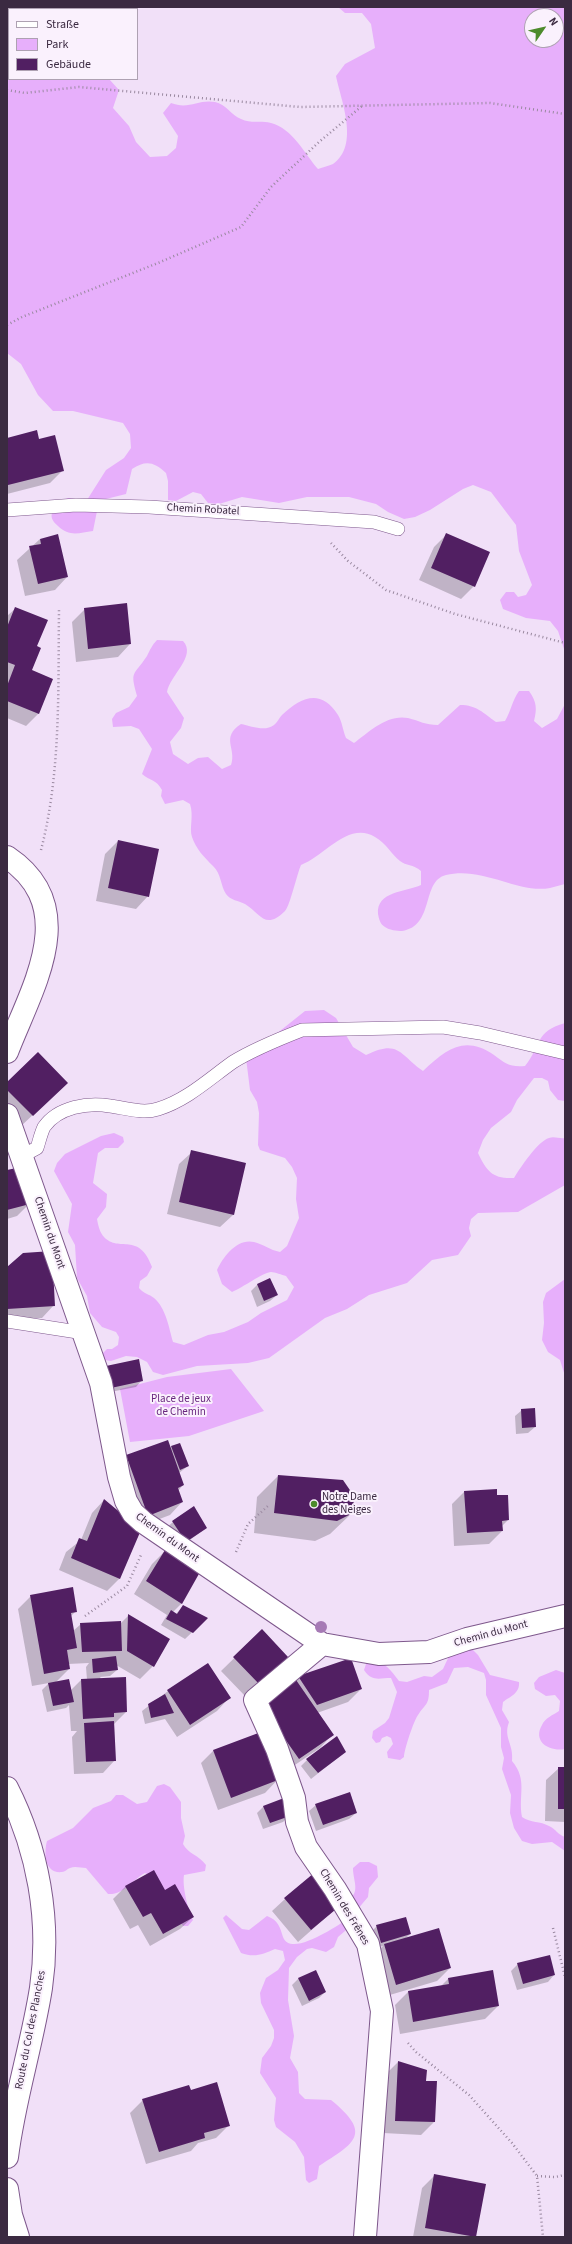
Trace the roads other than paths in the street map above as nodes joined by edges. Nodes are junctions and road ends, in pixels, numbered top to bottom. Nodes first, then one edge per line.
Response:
1 (7, 510) edge
2 (398, 529) dead end
3 (7, 857) edge
4 (7, 1052) edge
5 (565, 1054) edge
6 (7, 1116) edge
7 (22, 1156) junction
8 (7, 1321) edge
9 (84, 1332) junction
10 (565, 1616) edge
11 (322, 1644) junction
12 (7, 1788) edge
13 (7, 2157) edge
14 (7, 2188) edge
15 (18, 2237) edge
16 (365, 2237) edge

1 - 2 lane, Chemin Robatel
3 - 4 street
5 - 7 lane
6 - 7 street, Chemin du Mont
7 - 9 street, Chemin du Mont
8 - 9 lane
9 - 11 street, Chemin du Mont
10 - 11 street, Chemin du Mont
11 - 16 street, Chemin des Frênes
12 - 13 street, Route du Col des Planches
14 - 15 street

